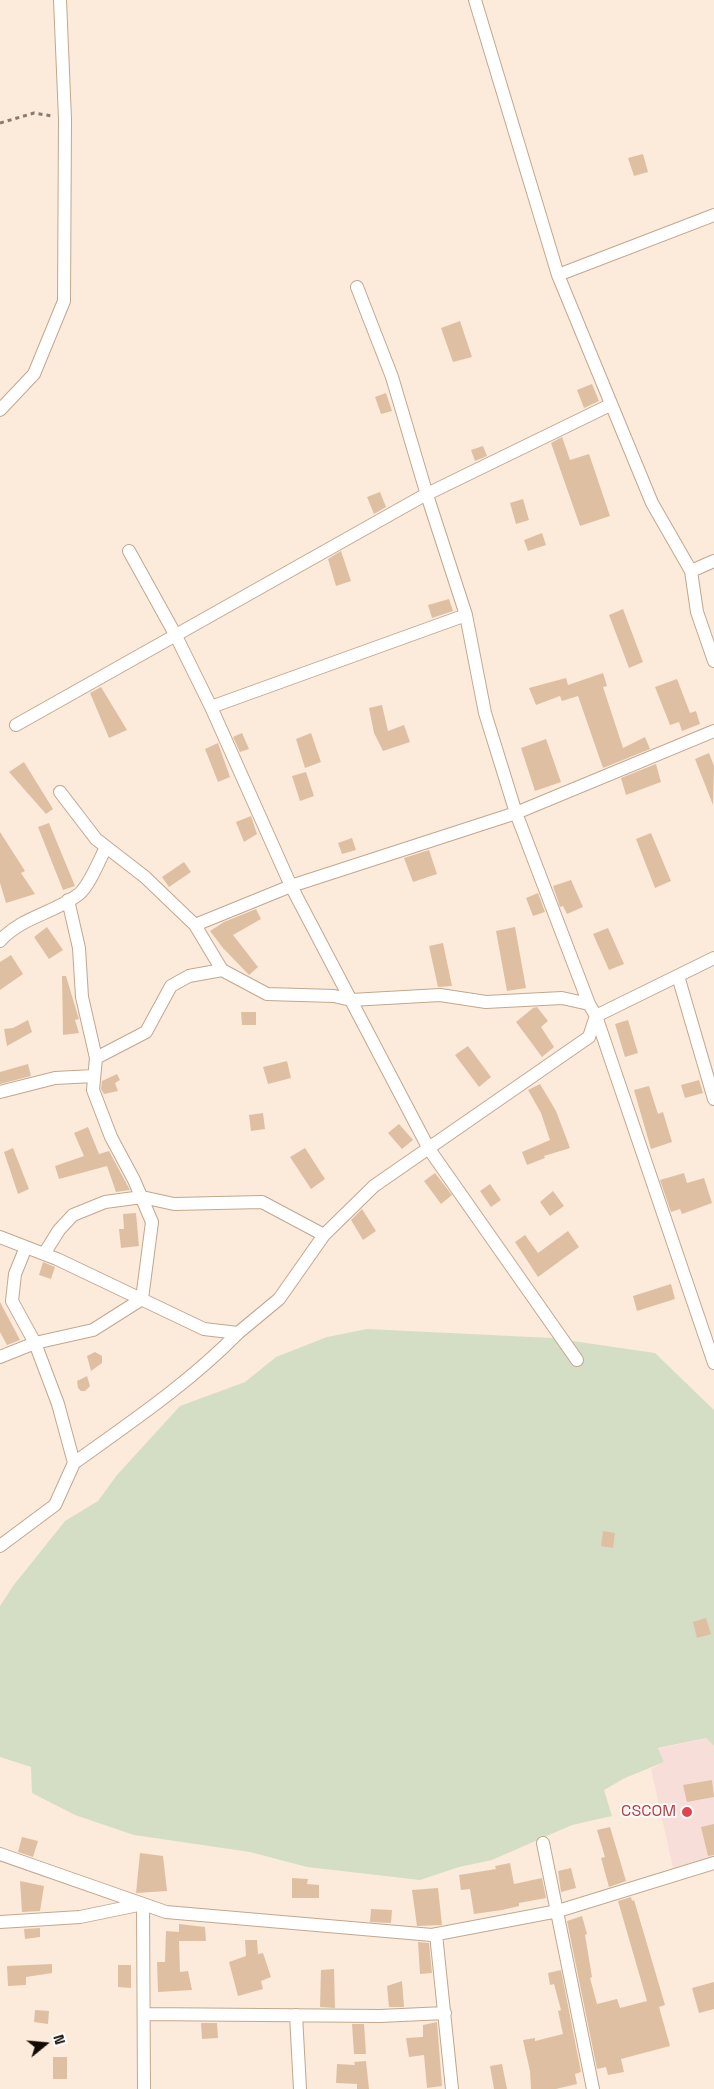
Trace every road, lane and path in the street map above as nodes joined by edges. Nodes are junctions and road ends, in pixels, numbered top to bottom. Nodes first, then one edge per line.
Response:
1 (60, 0) edge
2 (476, 0) edge
3 (65, 119) junction
4 (0, 123) edge
5 (714, 215) edge
6 (558, 275) junction
7 (358, 287) dead end
8 (610, 405) junction
9 (0, 410) edge
10 (426, 495) junction
11 (129, 551) dead end
12 (714, 561) edge
13 (691, 571) junction
14 (466, 615) junction
15 (175, 634) junction
16 (714, 661) edge
17 (211, 707) junction
18 (16, 725) dead end
19 (714, 731) edge
20 (60, 792) dead end
21 (516, 813) junction
22 (106, 847) junction
23 (291, 886) junction
24 (68, 900) junction
25 (195, 925) junction
26 (0, 941) edge
27 (714, 958) edge
28 (222, 970) junction
29 (678, 976) junction
30 (351, 1000) junction
31 (589, 1004) junction
32 (596, 1016) junction
33 (96, 1058) junction
34 (94, 1076) junction
35 (0, 1092) edge
36 (714, 1099) edge
37 (429, 1149) junction
38 (142, 1198) junction
39 (324, 1235) junction
40 (0, 1237) edge
41 (26, 1247) junction
42 (44, 1254) junction
43 (142, 1300) junction
44 (238, 1333) junction
45 (36, 1343) junction
46 (0, 1357) edge
47 (577, 1360) dead end
48 (714, 1363) edge
49 (74, 1463) junction
50 (0, 1546) edge
51 (543, 1843) dead end
52 (0, 1854) edge
53 (714, 1863) edge
54 (143, 1904) junction
55 (558, 1911) junction
56 (0, 1922) edge
57 (436, 1934) junction
58 (444, 2013) junction
59 (144, 2014) junction
60 (296, 2015) junction
61 (144, 2089) edge
62 (300, 2089) edge
63 (452, 2089) edge
64 (593, 2089) edge

1 - 3 street
2 - 6 street
3 - 4 path
3 - 9 street
5 - 6 street
6 - 8 street
7 - 10 street
8 - 10 street
8 - 13 street
10 - 14 street
10 - 15 street
11 - 15 street
12 - 13 street
13 - 16 street
14 - 17 street
14 - 21 street
15 - 17 street
15 - 18 street
17 - 23 street
19 - 21 street
20 - 22 street
21 - 23 street
21 - 31 street
22 - 24 street
22 - 25 street
23 - 25 street
23 - 30 street
24 - 26 street
24 - 33 street
25 - 28 street
27 - 29 street
28 - 30 street
28 - 33 street
29 - 32 street
29 - 36 street
30 - 31 street
30 - 37 street
31 - 32 street
32 - 37 street
32 - 48 street
33 - 34 street
34 - 35 street
34 - 38 street
37 - 39 street
37 - 47 street
38 - 39 street
38 - 42 street
38 - 43 street
39 - 44 street
40 - 41 street
41 - 42 street
41 - 45 street
42 - 43 street
43 - 44 street
43 - 45 street
44 - 49 street
45 - 46 street
45 - 49 street
49 - 50 street
51 - 55 street
52 - 54 street
53 - 55 street
54 - 56 street
54 - 57 street
54 - 59 street
55 - 57 street
55 - 64 street
57 - 58 street
58 - 60 street
58 - 63 street
59 - 60 street
59 - 61 street
60 - 62 street

